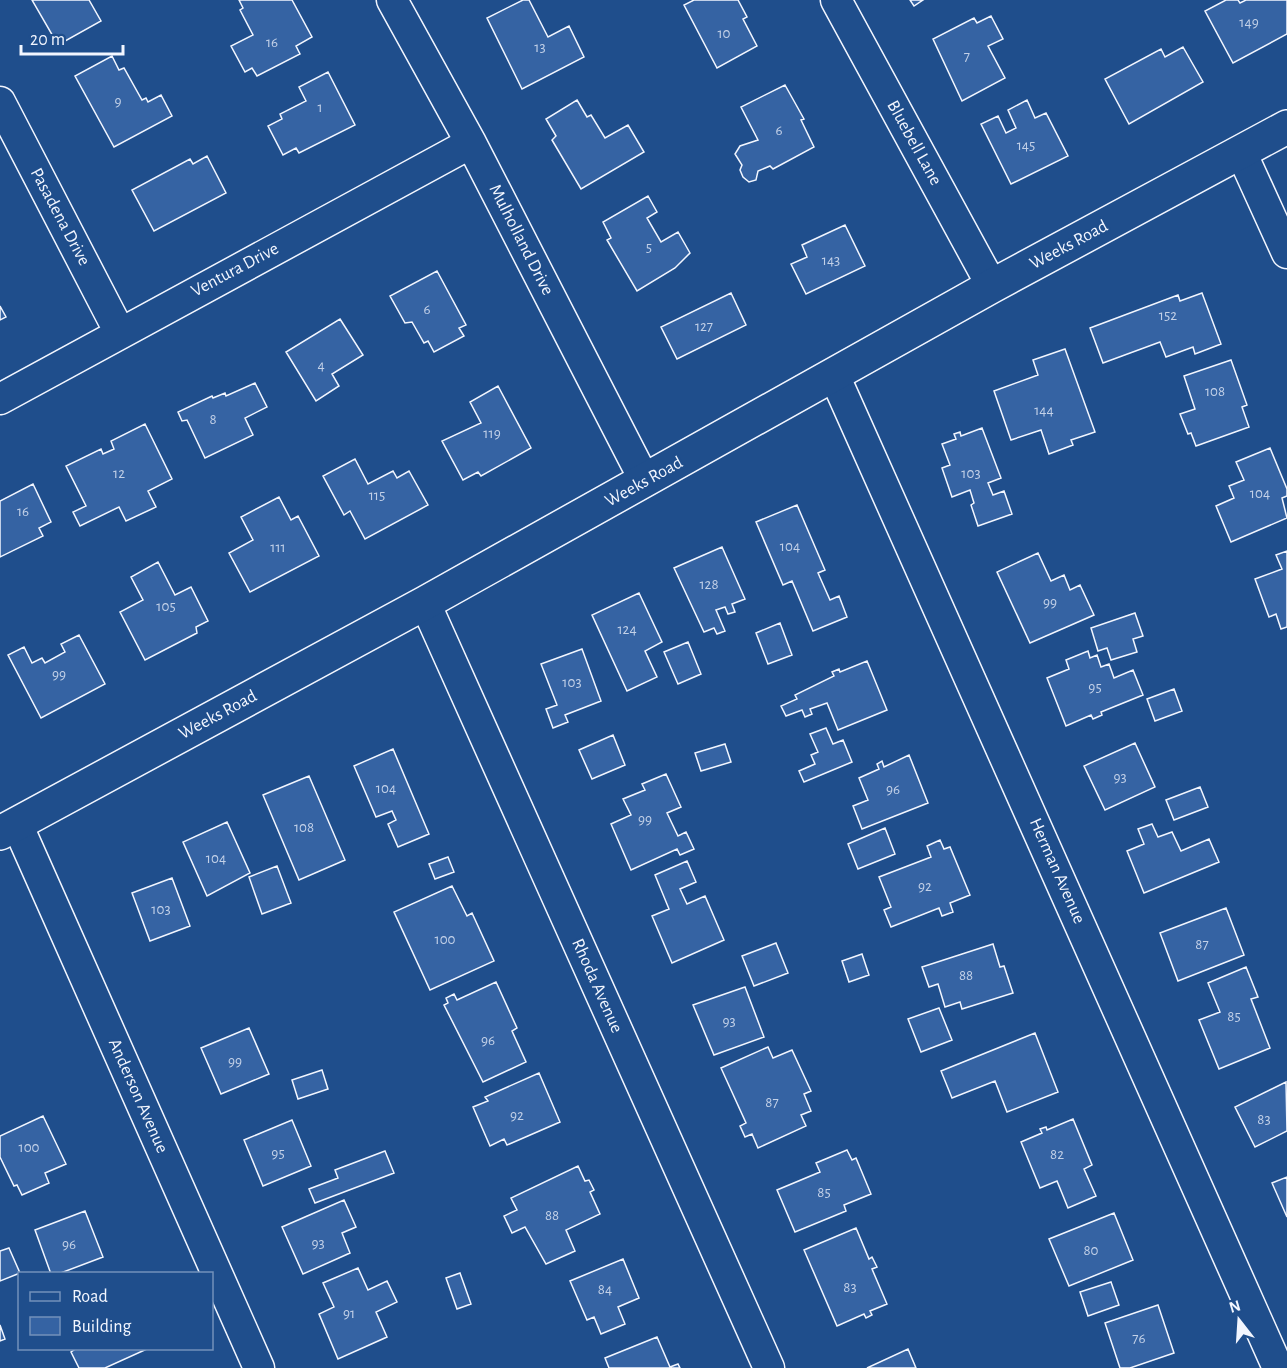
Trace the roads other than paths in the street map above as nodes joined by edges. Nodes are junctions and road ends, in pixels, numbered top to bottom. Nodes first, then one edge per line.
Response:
1 (393, 0) edge
2 (836, 0) edge
3 (0, 102) edge
4 (1287, 127) edge
5 (471, 143) junction
6 (1241, 152) junction
7 (1287, 253) edge
8 (992, 286) junction
9 (120, 333) junction
10 (834, 375) junction
11 (0, 399) edge
12 (645, 481) junction
13 (425, 603) junction
14 (9, 828) edge
15 (259, 1368) edge
16 (768, 1368) edge
17 (1278, 1368) edge

1 - 5 street, Mulholland Drive
2 - 8 street, Bluebell Lane
3 - 9 street, Pasadena Drive
4 - 6 street, Weeks Road
5 - 9 street, Ventura Drive
5 - 12 street, Mulholland Drive
6 - 7 street
6 - 8 street, Weeks Road
8 - 10 street, Weeks Road
9 - 11 street, Ventura Drive
10 - 12 street, Weeks Road
10 - 17 street, Herman Avenue
12 - 13 street, Weeks Road
13 - 14 street, Weeks Road
13 - 16 street, Rhoda Avenue
14 - 15 street, Anderson Avenue

